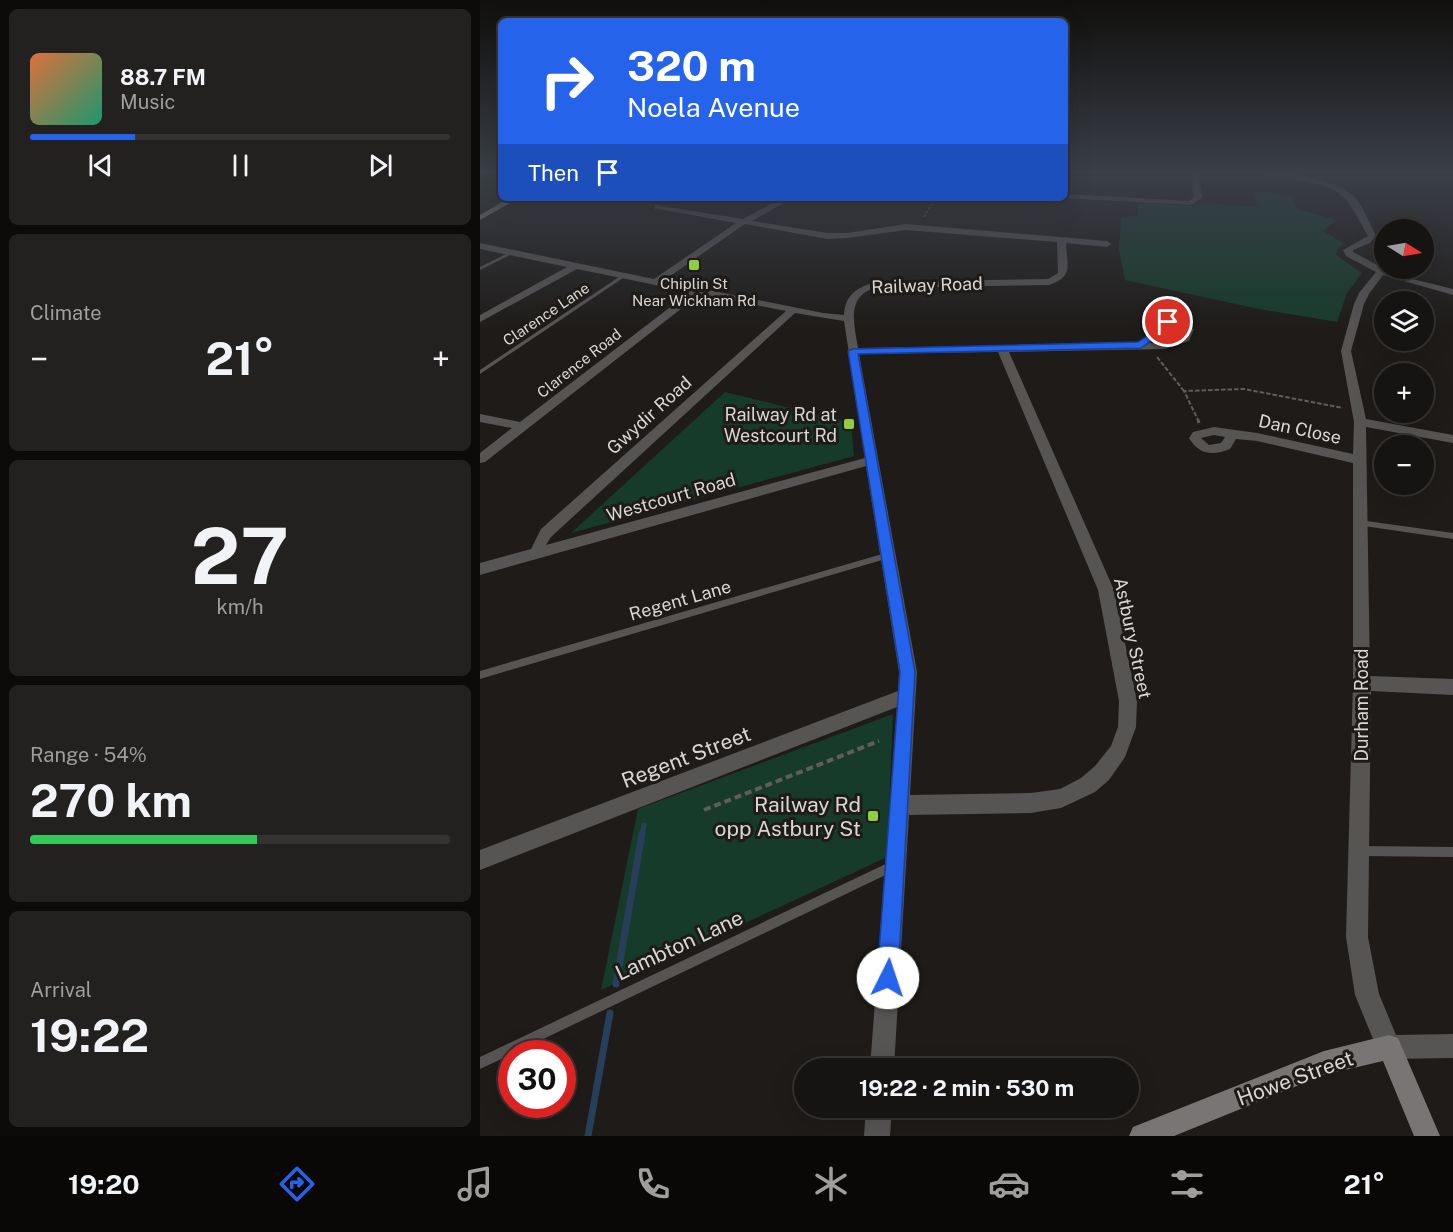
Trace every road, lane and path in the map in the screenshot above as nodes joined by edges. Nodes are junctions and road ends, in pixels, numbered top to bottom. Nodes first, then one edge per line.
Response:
1 (736, 226) edge
2 (767, 226) edge
3 (1366, 226) edge
4 (1061, 239) junction
5 (1107, 244) dead end
6 (480, 246) edge
7 (512, 253) junction
8 (571, 265) junction
9 (1374, 268) edge
10 (480, 269) edge
11 (624, 276) junction
12 (1375, 279) edge
13 (1402, 279) edge
14 (655, 282) junction
15 (697, 291) junction
16 (1453, 292) edge
17 (793, 310) junction
18 (480, 312) edge
19 (849, 318) junction
20 (480, 319) edge
21 (1141, 345) dead end
22 (1002, 349) junction
23 (853, 351) junction
24 (1153, 352) dead end
25 (480, 372) edge
26 (1184, 391) junction
27 (1343, 408) dead end
28 (480, 418) edge
29 (1360, 422) junction
30 (1200, 424) dead end
31 (522, 426) junction
32 (1232, 435) dead end
33 (1453, 439) edge
34 (480, 459) edge
35 (872, 460) junction
36 (1360, 460) junction
37 (1359, 523) junction
38 (1453, 536) edge
39 (537, 553) junction
40 (889, 555) junction
41 (480, 569) edge
42 (480, 675) edge
43 (1362, 683) junction
44 (1453, 687) edge
45 (908, 695) junction
46 (879, 741) dead end
47 (899, 805) junction
48 (704, 810) dead end
49 (1359, 850) junction
50 (1453, 852) edge
51 (480, 860) edge
52 (896, 864) junction
53 (1453, 1046) edge
54 (1389, 1047) junction
55 (883, 1058) edge
56 (480, 1063) edge
57 (878, 1118) edge
58 (877, 1136) edge
59 (1142, 1136) edge
60 (1427, 1136) edge

1 - 14 street
2 - 4 street
3 - 9 street
4 - 5 street
4 - 19 street, Railway Road
6 - 7 street
7 - 8 street
7 - 10 lane
8 - 11 street
8 - 18 street
8 - 20 street
11 - 14 street
11 - 25 lane, Clarence Lane
12 - 29 street, Durham Road
13 - 16 street
14 - 15 street
15 - 17 street
15 - 31 street, Clarence Road
17 - 19 street
17 - 39 street, Gwydir Road
19 - 23 street, Railway Road
21 - 22 street
22 - 23 street
22 - 47 street, Astbury Street
23 - 35 street, Railway Road
24 - 26 path
26 - 27 path
26 - 30 path
28 - 31 street
29 - 33 street
29 - 36 street, Durham Road
31 - 34 street, Clarence Road
32 - 36 street, Dan Close
35 - 39 street, Westcourt Road
35 - 40 street, Railway Road
36 - 37 street, Durham Road
37 - 38 lane
37 - 43 street, Durham Road
39 - 41 street, Westcourt Road
40 - 42 lane, Regent Lane
40 - 45 street, Railway Road
43 - 44 street
43 - 49 street, Durham Road
45 - 47 street, Railway Road
45 - 51 street, Regent Street
46 - 48 path
47 - 52 street, Railway Road
49 - 50 lane
49 - 54 street, Durham Road
52 - 55 street, Railway Road
52 - 56 lane, Lambton Lane
53 - 54 street, Howe Street
54 - 59 main road, Howe Street
54 - 60 main road, Durham Road
57 - 58 street

